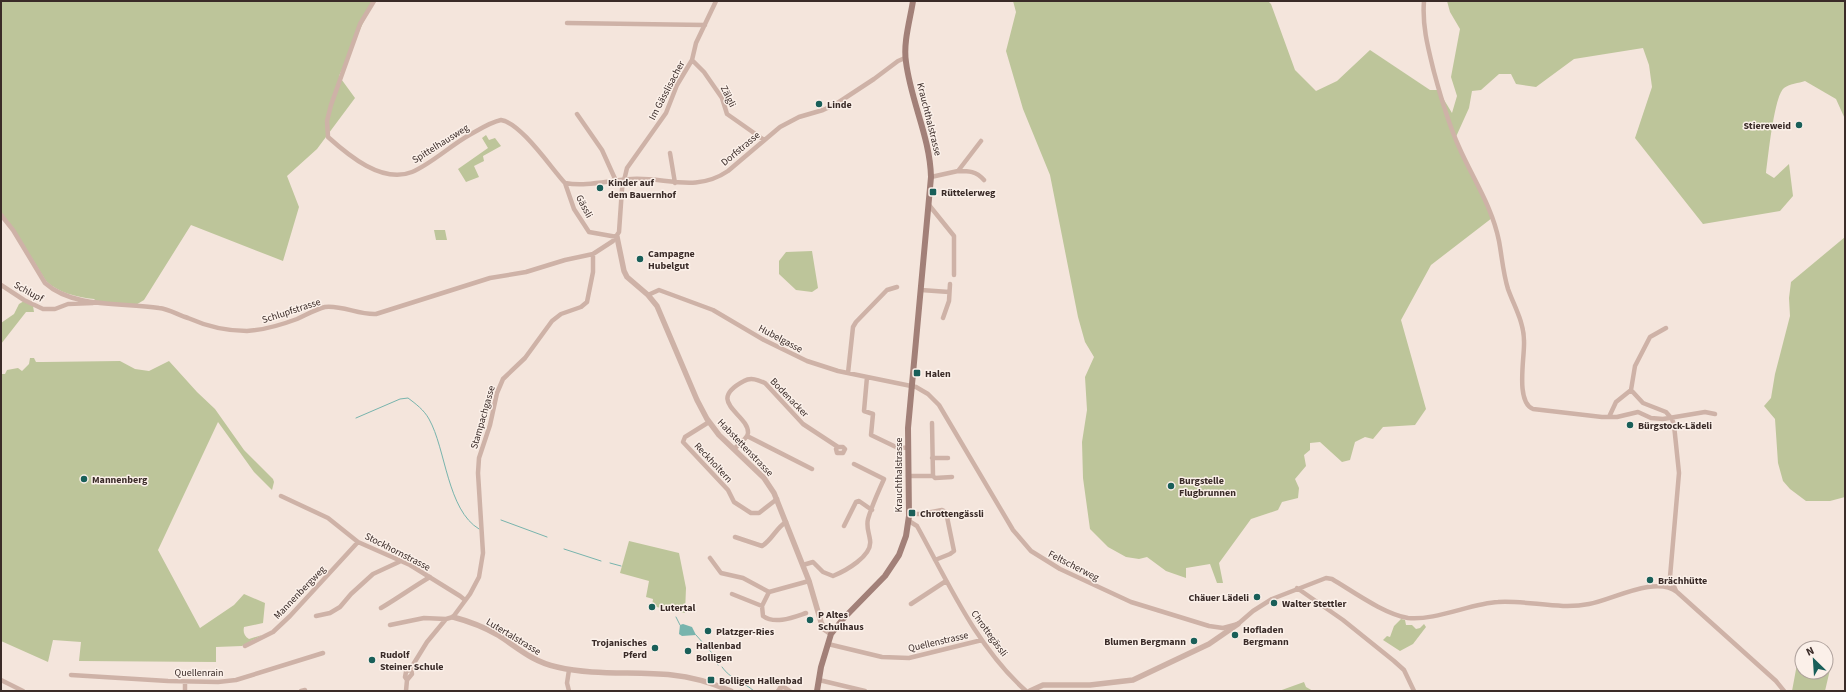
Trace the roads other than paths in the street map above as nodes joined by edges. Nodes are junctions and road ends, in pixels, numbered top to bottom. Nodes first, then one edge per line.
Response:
1 (374, 1) edge
2 (716, 1) edge
3 (913, 1) edge
4 (1424, 1) edge
5 (567, 23) dead end
6 (705, 25) junction
7 (906, 58) junction
8 (692, 60) junction
9 (577, 114) dead end
10 (755, 135) junction
11 (764, 140) junction
12 (981, 141) dead end
13 (755, 147) junction
14 (670, 153) dead end
15 (958, 171) junction
16 (931, 177) junction
17 (624, 180) junction
18 (984, 180) dead end
19 (616, 181) junction
20 (565, 183) junction
21 (675, 183) junction
22 (929, 205) junction
23 (1, 215) edge
24 (617, 237) junction
25 (593, 254) junction
26 (954, 275) dead end
27 (950, 284) dead end
28 (1, 285) edge
29 (897, 287) dead end
30 (921, 290) junction
31 (949, 292) junction
32 (648, 295) junction
33 (96, 301) junction
34 (943, 318) dead end
35 (1666, 328) dead end
36 (848, 373) junction
37 (867, 378) junction
38 (912, 386) junction
39 (1631, 390) junction
40 (1714, 414) dead end
41 (1608, 417) junction
42 (1672, 419) junction
43 (709, 422) junction
44 (932, 423) dead end
45 (747, 436) junction
46 (838, 447) dead end
47 (908, 448) junction
48 (734, 449) junction
49 (932, 458) junction
50 (948, 458) dead end
51 (854, 464) dead end
52 (812, 468) dead end
53 (908, 476) junction
54 (933, 476) junction
55 (952, 477) dead end
56 (280, 496) dead end
57 (777, 499) junction
58 (872, 510) junction
59 (909, 514) junction
60 (908, 521) junction
61 (786, 522) junction
62 (844, 526) dead end
63 (734, 537) dead end
64 (358, 542) junction
65 (710, 558) dead end
66 (936, 560) junction
67 (401, 562) junction
68 (803, 565) junction
69 (430, 577) junction
70 (1670, 577) junction
71 (809, 581) junction
72 (946, 581) junction
73 (1662, 586) junction
74 (1297, 588) junction
75 (769, 592) junction
76 (1676, 592) junction
77 (732, 594) dead end
78 (465, 600) junction
79 (911, 604) dead end
80 (762, 606) junction
81 (381, 608) dead end
82 (806, 613) dead end
83 (316, 616) dead end
84 (453, 617) junction
85 (446, 619) junction
86 (1238, 624) junction
87 (390, 625) dead end
88 (831, 634) junction
89 (982, 640) junction
90 (828, 644) junction
91 (245, 646) dead end
92 (324, 653) dead end
93 (569, 670) junction
94 (71, 675) dead end
95 (1, 680) edge
96 (819, 680) junction
97 (185, 682) junction
98 (23, 691) edge
99 (185, 691) edge
100 (406, 691) edge
101 (569, 691) edge
102 (731, 691) edge
103 (778, 691) edge
104 (790, 691) edge
105 (817, 691) edge
106 (865, 691) edge
107 (1026, 691) edge
108 (1030, 691) edge
109 (1414, 691) edge
110 (1784, 691) edge

1 - 20 street, Spittelhausweg
2 - 6 street, Im Gässlisacher
3 - 7 main road, Krauchthalstrasse
4 - 41 street
5 - 6 street
6 - 8 street, Im Gässlisacher
7 - 11 street, Dorfstrasse
7 - 16 main road, Krauchthalstrasse
8 - 10 street, Zälgli
8 - 17 street, Im Gässlisacher
9 - 19 street
10 - 11 street, Zälgli
10 - 13 street
11 - 13 street, Dorfstrasse
12 - 15 street
13 - 21 street, Dorfstrasse
14 - 21 street
15 - 16 street
15 - 18 street
16 - 22 main road, Krauchthalstrasse
17 - 19 street
17 - 21 street, Dorfstrasse
17 - 24 street
19 - 20 street
20 - 24 street, Gässli
22 - 26 street
22 - 30 main road, Krauchthalstrasse
23 - 33 street, Schlupfstrasse
24 - 25 street, Schlupfstrasse
24 - 32 street, Habstettenstrasse
25 - 33 street, Schlupfstrasse
25 - 78 street, Stampachgasse
27 - 31 street
28 - 33 street, Schlupf
29 - 36 street
30 - 31 street
30 - 38 main road, Krauchthalstrasse
31 - 34 street
32 - 36 street, Hubelgasse
32 - 43 street, Habstettenstrasse
35 - 39 street
36 - 37 street, Hubelgasse
37 - 38 street, Hubelgasse
37 - 47 street
38 - 47 main road, Krauchthalstrasse
38 - 86 street, Feltscherweg
39 - 41 street
39 - 42 street
40 - 42 street
41 - 42 street
42 - 70 street
43 - 48 street, Habstettenstrasse
43 - 57 street, Reckholtern
44 - 49 street
45 - 46 street, Bodenacker
45 - 48 street
45 - 52 street
47 - 53 main road, Krauchthalstrasse
48 - 57 street, Habstettenstrasse
49 - 50 street
49 - 54 street
51 - 58 street
53 - 54 street
53 - 59 main road, Krauchthalstrasse
54 - 55 street
56 - 64 street, Stockhornstrasse
57 - 61 street, Habstettenstrasse
58 - 62 street
58 - 68 street
59 - 60 main road, Krauchthalstrasse
59 - 66 street
60 - 66 street, Chrottegässli
60 - 88 main road, Krauchthalstrasse
61 - 63 street
61 - 68 street, Habstettenstrasse
64 - 67 street, Stockhornstrasse
64 - 91 street, Mannenbergweg
65 - 75 street
66 - 72 street, Chrottegässli
67 - 69 street, Stockhornstrasse
67 - 83 street
68 - 71 street, Habstettenstrasse
69 - 78 street, Stockhornstrasse
69 - 81 street
70 - 73 street
70 - 76 street
71 - 75 street
71 - 88 street, Habstettenstrasse
72 - 79 street
72 - 89 street, Chrottegässli
73 - 74 street
73 - 76 street
74 - 86 street
74 - 109 street
75 - 80 street
76 - 110 street
77 - 80 street
78 - 84 street, Stampachgasse
80 - 82 street
84 - 85 street
84 - 93 street, Lutertalstrasse
85 - 87 street
85 - 100 street
86 - 108 street
88 - 90 main road
89 - 90 street, Quellenstrasse
89 - 107 street, Chrottegässli
90 - 96 main road
92 - 97 street, Quellenrain
93 - 101 street
93 - 102 street, Lutertalstrasse
94 - 97 street, Quellenrain
95 - 98 street
96 - 105 main road
96 - 106 street
97 - 99 street
103 - 104 street

